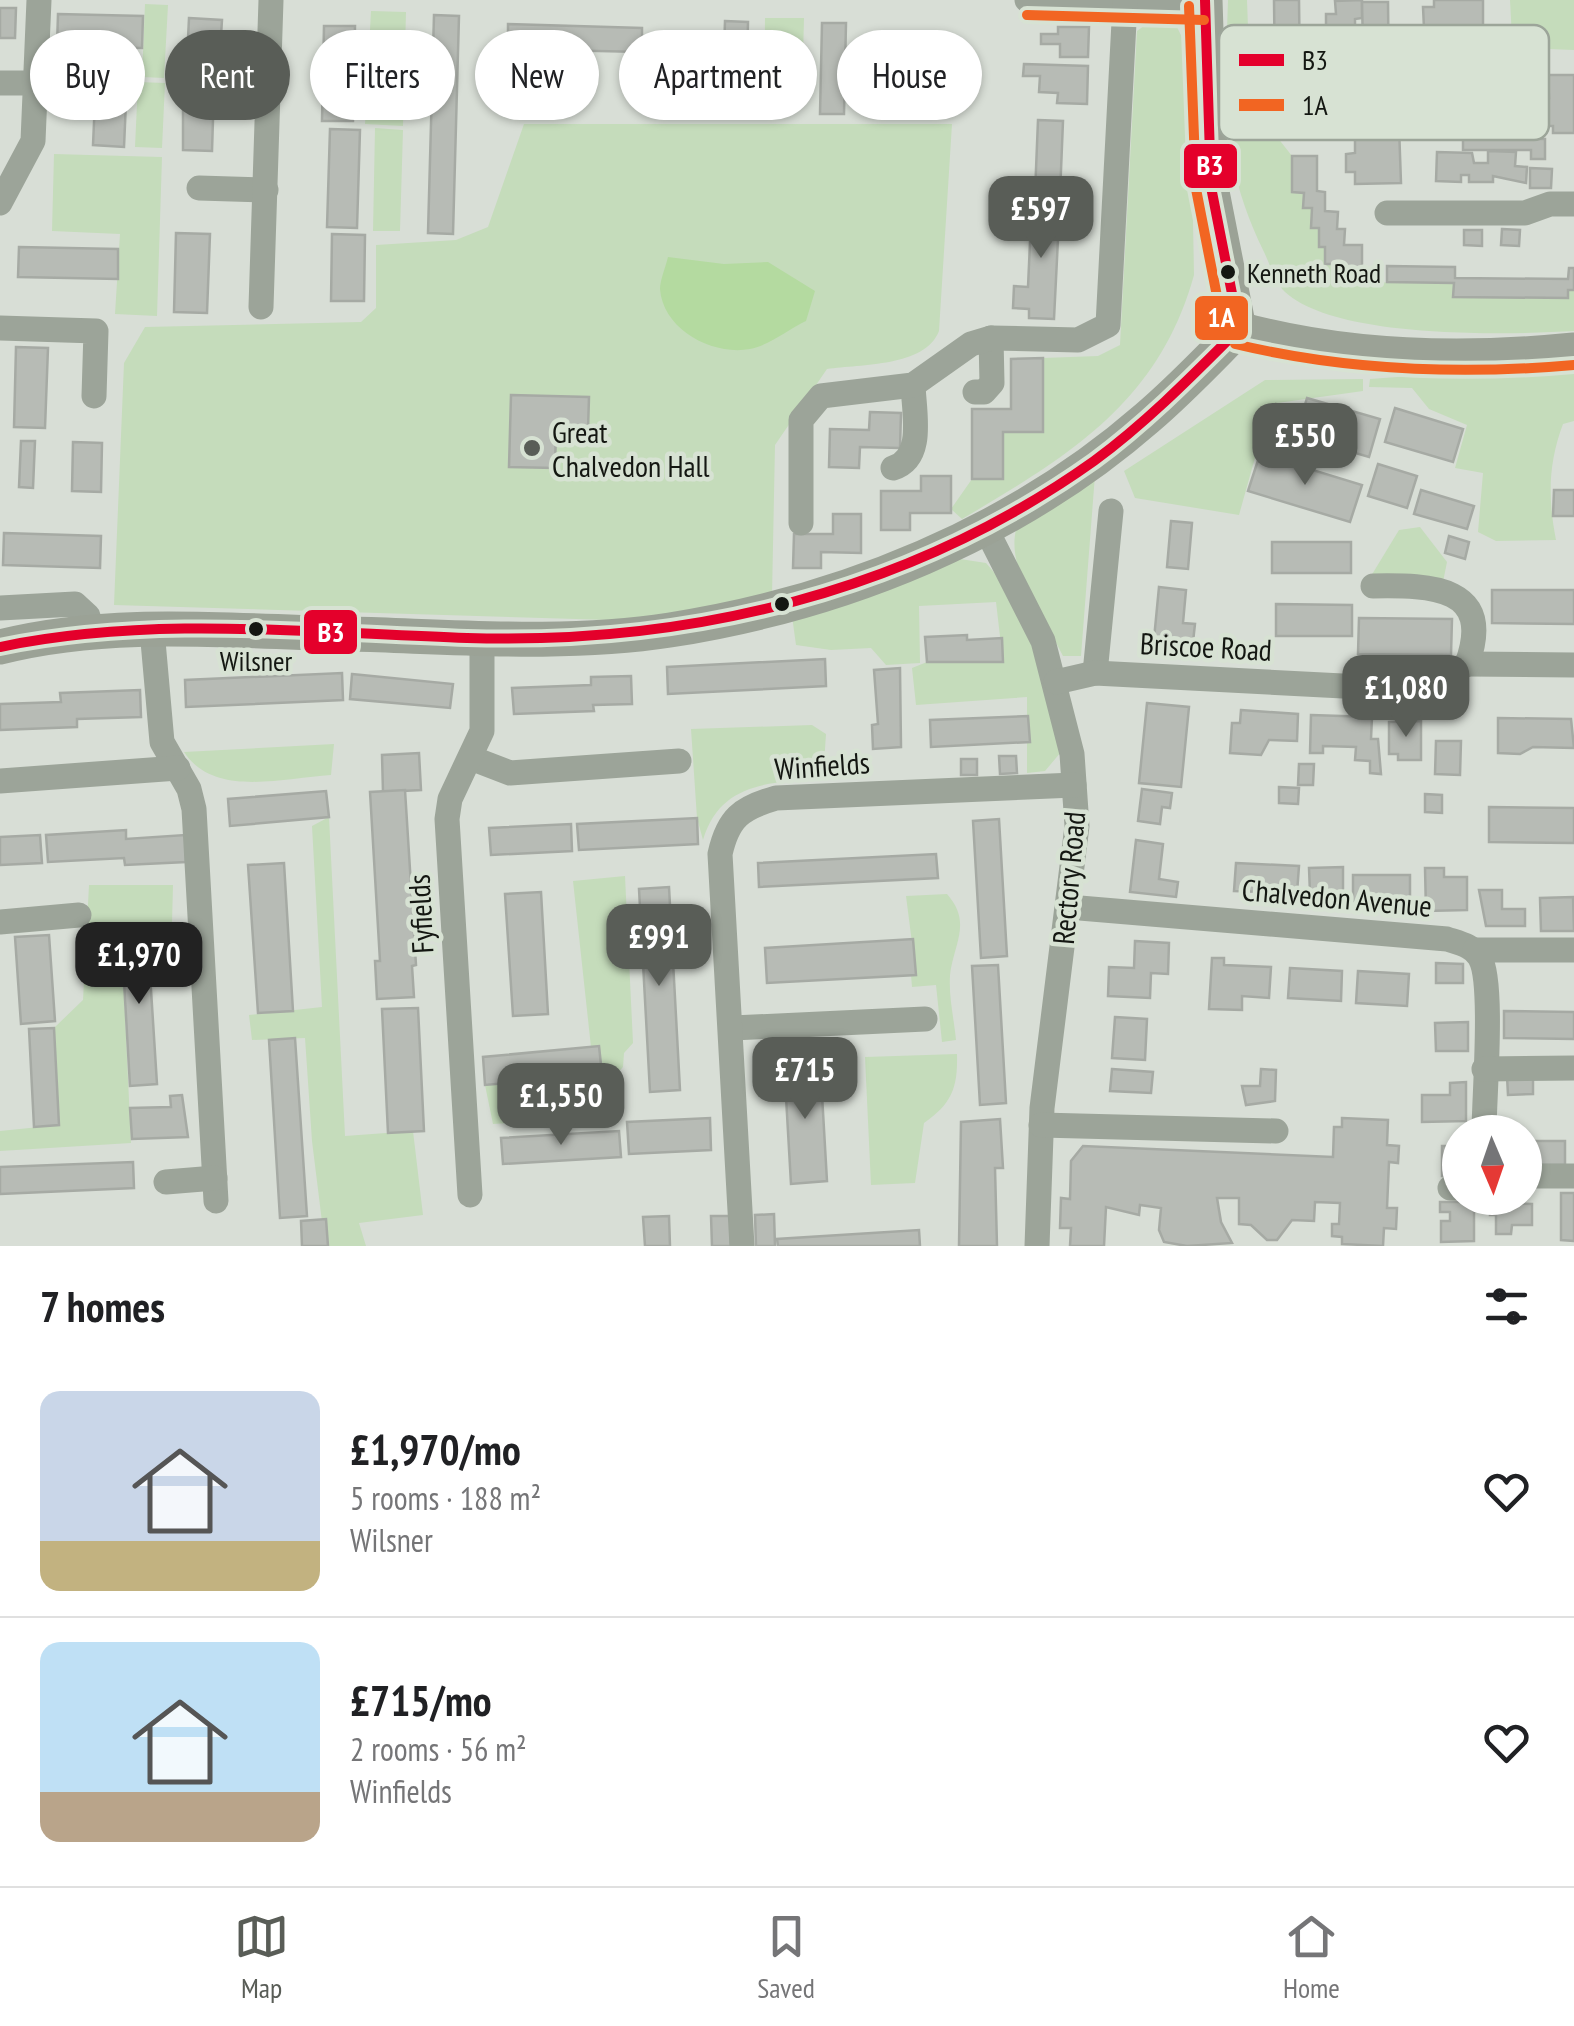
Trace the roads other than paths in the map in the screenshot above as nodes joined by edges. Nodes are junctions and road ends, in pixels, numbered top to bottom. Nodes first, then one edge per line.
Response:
1 (39, 0) edge
2 (271, 0) edge
3 (1027, 0) edge
4 (1204, 2) edge
5 (1125, 3) junction
6 (39, 30) edge
7 (0, 83) edge
8 (30, 83) edge
9 (34, 120) edge
10 (1574, 180) edge
11 (199, 188) dead end
12 (266, 190) junction
13 (0, 202) edge
14 (1562, 204) edge
15 (1387, 214) dead end
16 (261, 307) dead end
17 (0, 328) edge
18 (1239, 329) junction
19 (991, 338) junction
20 (1574, 350) edge
21 (913, 385) junction
22 (975, 392) dead end
23 (94, 396) dead end
24 (893, 468) dead end
25 (1111, 511) dead end
26 (801, 523) dead end
27 (985, 527) junction
28 (1374, 586) dead end
29 (0, 608) edge
30 (152, 630) junction
31 (91, 634) junction
32 (482, 637) junction
33 (0, 647) edge
34 (1467, 664) junction
35 (1574, 665) edge
36 (1094, 673) junction
37 (1056, 682) junction
38 (471, 758) junction
39 (679, 761) dead end
40 (178, 768) junction
41 (0, 781) edge
42 (1074, 786) junction
43 (1068, 908) junction
44 (80, 915) dead end
45 (0, 922) edge
46 (1474, 950) junction
47 (1574, 950) edge
48 (924, 1020) dead end
49 (732, 1028) junction
50 (1574, 1068) edge
51 (1484, 1069) junction
52 (1484, 1115) edge
53 (1041, 1124) junction
54 (1276, 1131) dead end
55 (1542, 1176) edge
56 (1574, 1176) edge
57 (166, 1182) dead end
58 (470, 1194) dead end
59 (742, 1246) edge
60 (1037, 1246) edge

1 - 6 street
2 - 12 street
3 - 5 street
4 - 5 street
4 - 18 street
5 - 19 street
7 - 8 street
9 - 13 street
10 - 14 street
11 - 12 street
12 - 16 street
14 - 15 street
17 - 23 street
18 - 20 street
18 - 27 street
19 - 21 street
19 - 22 street
21 - 24 street
21 - 26 street
25 - 36 street
27 - 32 street
27 - 37 street, Rectory Road
28 - 34 street
29 - 31 street
30 - 31 street
30 - 32 street
30 - 40 street
31 - 33 street
32 - 38 street, Fyfields
34 - 35 street, Briscoe Road
34 - 36 street, Briscoe Road
36 - 37 street, Briscoe Road
37 - 42 street, Rectory Road
38 - 39 street
38 - 58 street, Fyfields
40 - 41 street
40 - 57 street
42 - 43 street, Rectory Road
42 - 49 street, Winfields
43 - 46 street, Chalvedon Avenue
43 - 53 street, Rectory Road
44 - 45 street
46 - 47 street, Chalvedon Avenue
46 - 51 street
48 - 49 street
49 - 59 street, Winfields
50 - 51 street
51 - 52 street
53 - 54 street
53 - 60 street, Rectory Road
55 - 56 street

